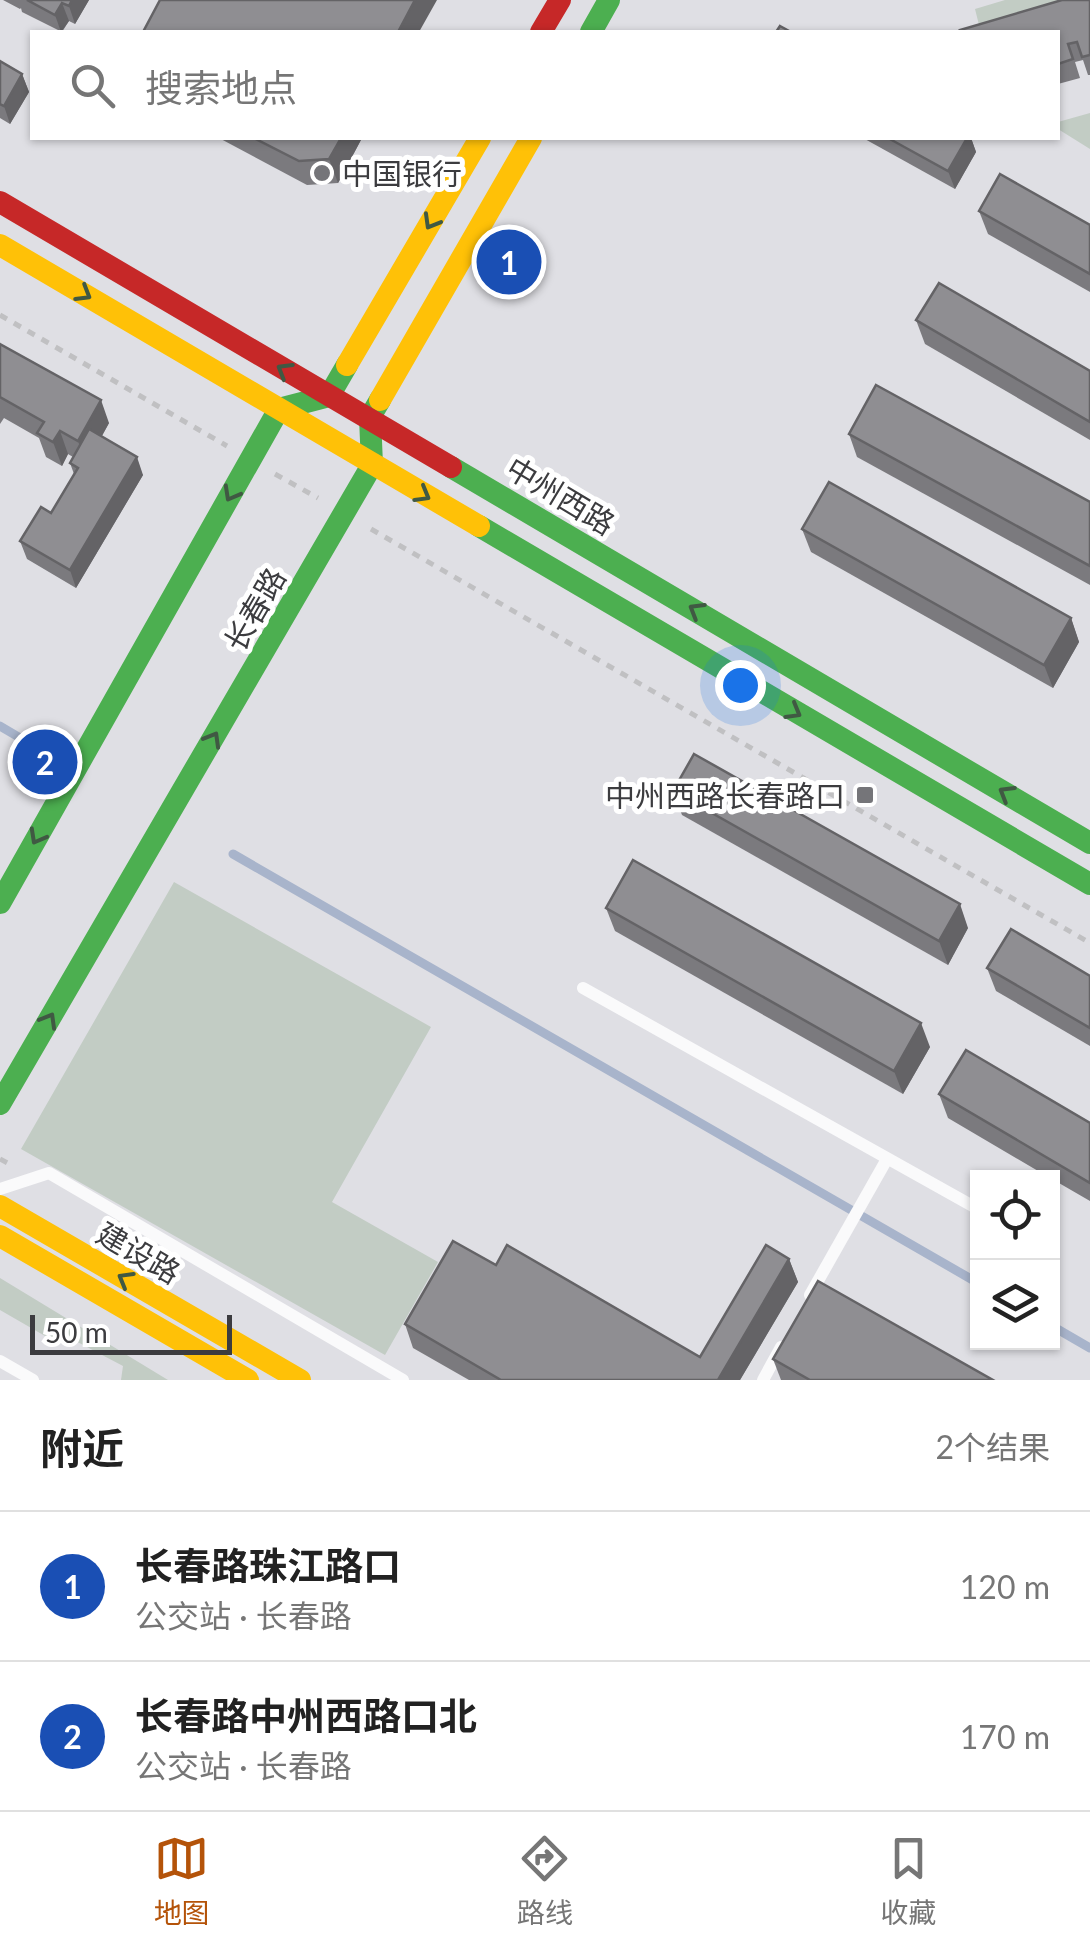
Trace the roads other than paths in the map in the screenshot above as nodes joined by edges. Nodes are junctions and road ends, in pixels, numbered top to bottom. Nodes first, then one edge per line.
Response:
1 (560, 0) edge
2 (609, 0) edge
3 (542, 30) edge
4 (592, 30) edge
5 (479, 140) edge
6 (531, 140) edge
7 (0, 202) edge
8 (0, 245) edge
9 (329, 396) junction
10 (279, 409) junction
11 (370, 417) junction
12 (372, 466) junction
13 (1090, 842) edge
14 (1090, 884) edge
15 (0, 903) edge
16 (583, 988) dead end
17 (0, 1104) edge
18 (887, 1158) junction
19 (0, 1188) edge
20 (970, 1205) edge
21 (0, 1206) edge
22 (0, 1236) edge
23 (807, 1302) edge
24 (789, 1333) edge
25 (0, 1361) edge
26 (382, 1375) edge
27 (33, 1380) edge
28 (248, 1380) edge
29 (300, 1380) edge
30 (403, 1380) edge
31 (763, 1380) edge

1 - 3 main road
2 - 4 main road
5 -> 9 main road
6 - 11 main road
9 -> 7 main road, 中州西路
8 -> 10 main road
9 - 10 main road
9 - 11 main road, 中州西路
10 - 12 main road
10 -> 15 main road
11 - 12 main road
13 -> 11 main road, 中州西路
12 -> 14 main road
17 -> 12 main road, 长春路
16 - 18 lane
18 - 20 lane
18 - 23 lane
19 - 26 lane
29 -> 21 main road, 建设路
22 - 28 main road, 建设路
24 - 31 lane
25 - 27 lane
26 - 30 lane

